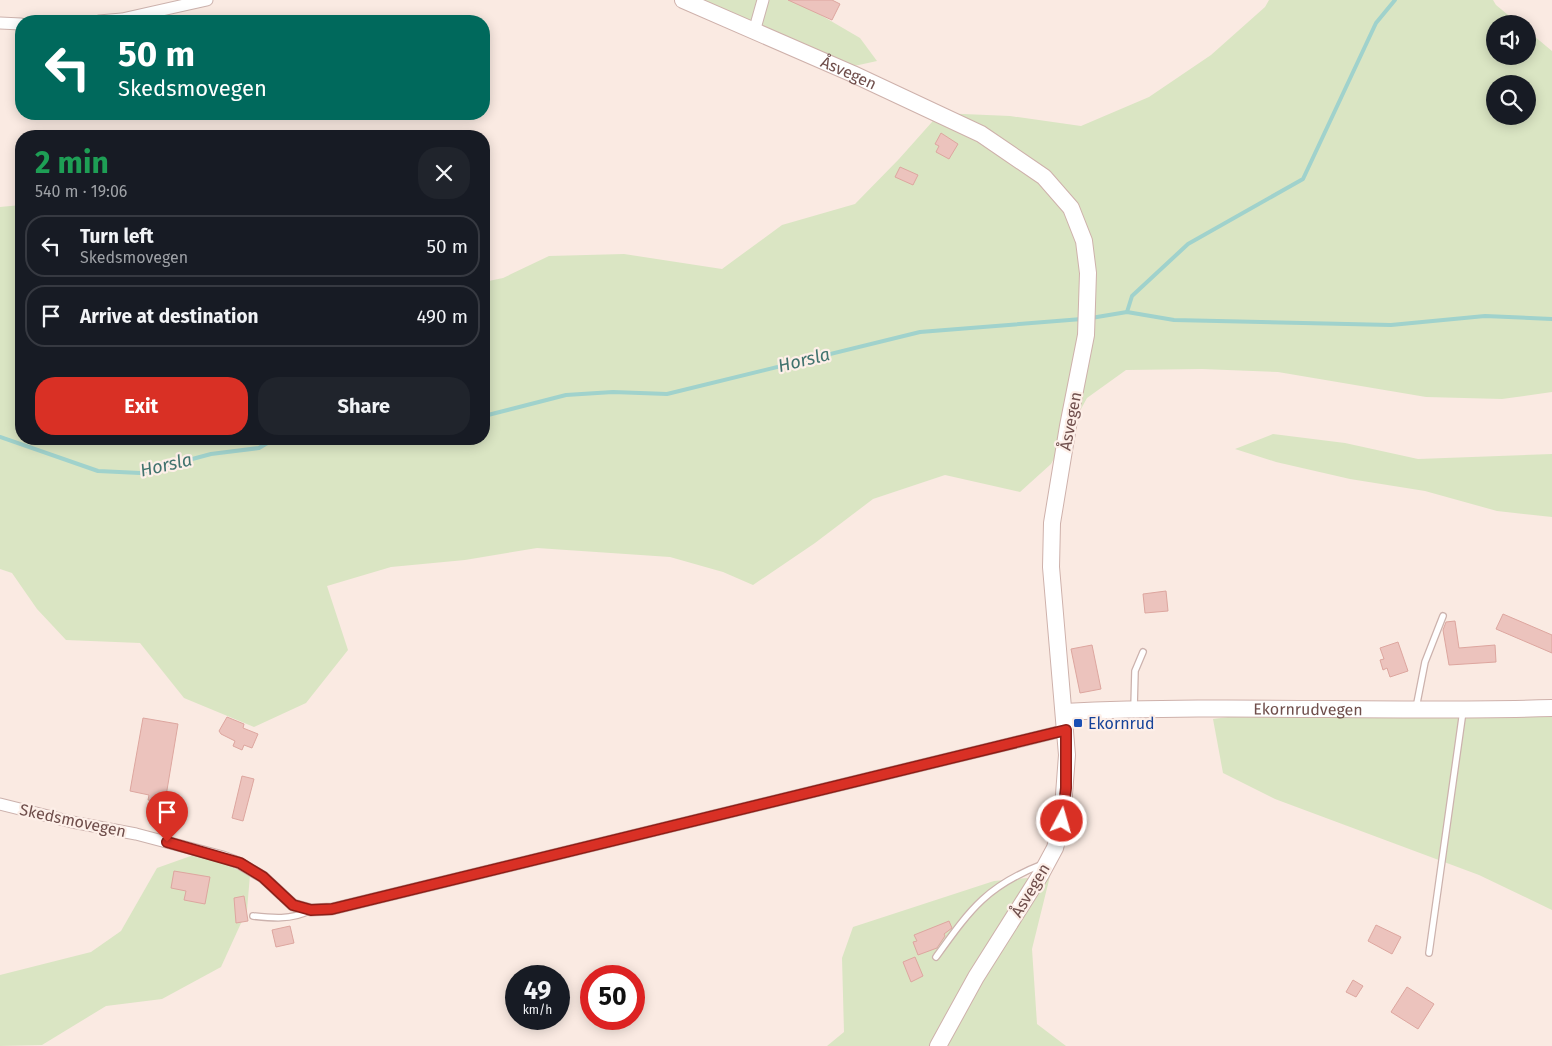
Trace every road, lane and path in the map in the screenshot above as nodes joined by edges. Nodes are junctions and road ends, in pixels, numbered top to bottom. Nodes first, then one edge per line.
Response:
1 (207, 0) edge
2 (683, 0) edge
3 (763, 0) edge
4 (140, 15) edge
5 (0, 23) edge
6 (15, 24) edge
7 (754, 32) junction
8 (1443, 616) dead end
9 (1143, 652) dead end
10 (1134, 708) junction
11 (1552, 708) edge
12 (1416, 710) junction
13 (1463, 711) junction
14 (1064, 712) junction
15 (1066, 730) junction
16 (0, 804) edge
17 (1047, 863) junction
18 (311, 910) junction
19 (253, 916) dead end
20 (1430, 954) dead end
21 (936, 957) dead end
22 (938, 1046) edge

1 - 4 street
2 - 7 main road, Åsvegen
3 - 7 street
5 - 6 street
7 - 14 main road, Åsvegen
8 - 12 lane
9 - 10 lane
10 - 12 main road, Ekornrudvegen
10 - 14 main road, Ekornrudvegen
11 - 13 main road, Ekornrudvegen
12 - 13 main road, Ekornrudvegen
13 - 20 lane
14 - 15 main road, Åsvegen
15 - 17 main road, Åsvegen
15 - 18 street, Skedsmovegen
16 - 18 street, Skedsmovegen
17 - 21 lane
17 - 22 main road, Åsvegen
18 - 19 lane

